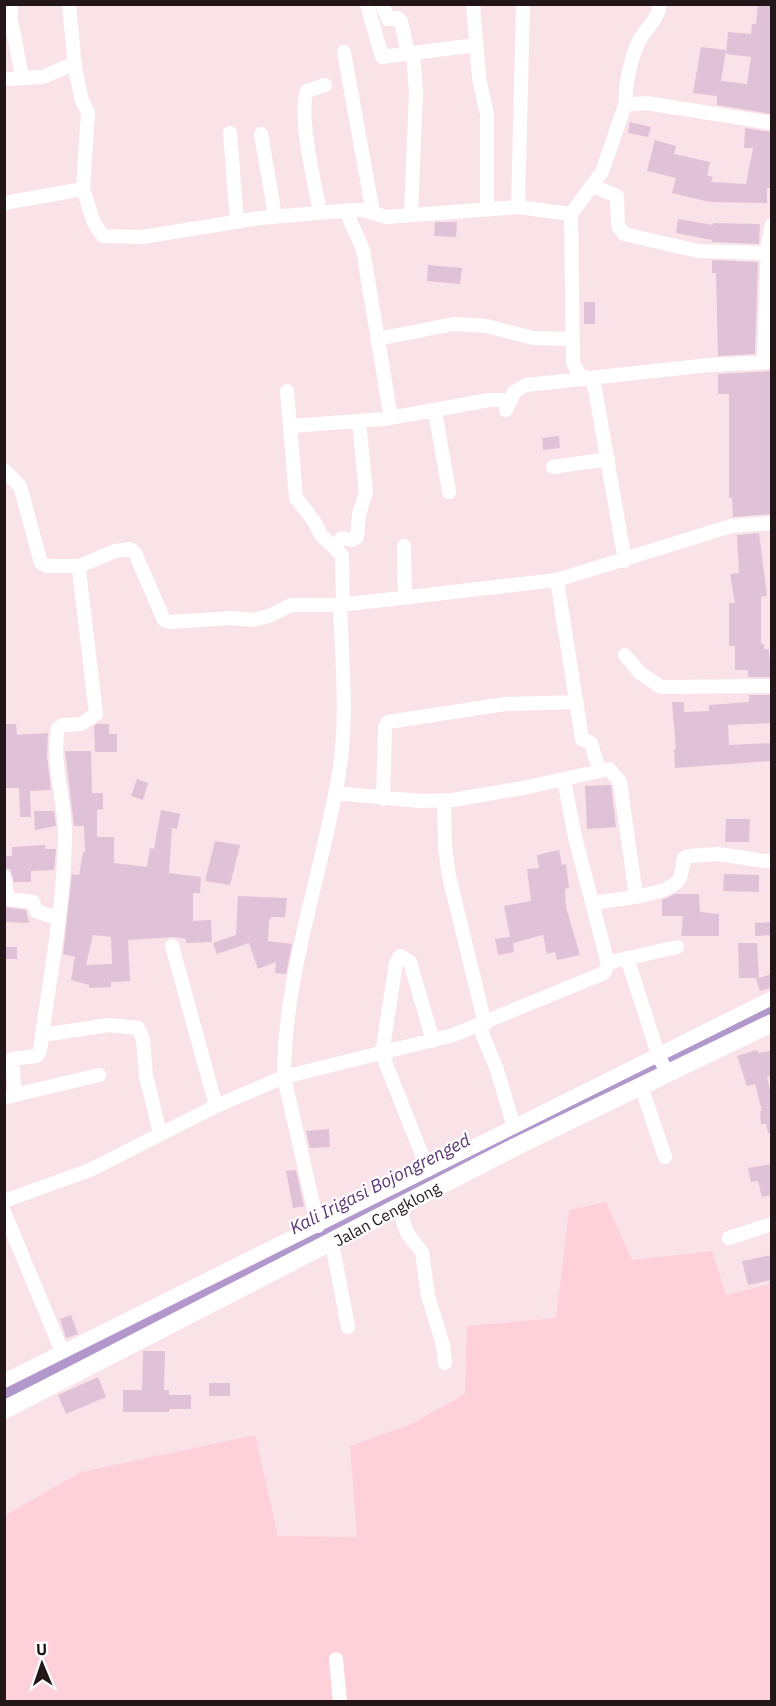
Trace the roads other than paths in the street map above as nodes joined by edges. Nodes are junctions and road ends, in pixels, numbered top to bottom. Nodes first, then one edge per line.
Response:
1 (11, 4) edge
2 (69, 4) edge
3 (367, 4) edge
4 (382, 4) edge
5 (473, 4) edge
6 (523, 4) edge
7 (660, 4) edge
8 (476, 45) junction
9 (344, 52) dead end
10 (410, 54) junction
11 (75, 63) junction
12 (22, 77) junction
13 (4, 80) edge
14 (325, 86) dead end
15 (626, 105) junction
16 (771, 123) edge
17 (230, 133) dead end
18 (261, 134) dead end
19 (593, 186) junction
20 (83, 189) junction
21 (4, 203) edge
22 (518, 207) junction
23 (487, 208) junction
24 (346, 211) junction
25 (320, 213) junction
26 (373, 213) junction
27 (411, 214) junction
28 (571, 214) junction
29 (275, 216) junction
30 (237, 221) junction
31 (771, 225) edge
32 (768, 253) junction
33 (378, 339) junction
34 (573, 339) junction
35 (768, 362) edge
36 (592, 379) junction
37 (287, 391) dead end
38 (435, 411) junction
39 (391, 418) junction
40 (359, 422) junction
41 (292, 426) junction
42 (608, 459) junction
43 (553, 466) dead end
44 (4, 470) edge
45 (449, 492) dead end
46 (771, 523) edge
47 (404, 546) dead end
48 (334, 547) junction
49 (625, 561) junction
50 (77, 567) junction
51 (557, 580) junction
52 (405, 597) junction
53 (341, 605) junction
54 (625, 655) dead end
55 (771, 686) edge
56 (577, 702) junction
57 (599, 770) junction
58 (564, 780) junction
59 (335, 793) junction
60 (383, 799) junction
61 (444, 800) junction
62 (771, 862) edge
63 (4, 877) edge
64 (636, 896) junction
65 (592, 903) junction
66 (57, 918) junction
67 (172, 946) dead end
68 (677, 947) dead end
69 (627, 958) junction
70 (608, 964) junction
71 (771, 998) edge
72 (771, 1023) edge
73 (482, 1025) junction
74 (42, 1035) junction
75 (433, 1041) junction
76 (382, 1054) junction
77 (662, 1063) junction
78 (99, 1075) dead end
79 (284, 1077) junction
80 (641, 1086) junction
81 (600, 1094) junction
82 (10, 1096) edge
83 (216, 1106) junction
84 (160, 1133) junction
85 (512, 1137) junction
86 (665, 1157) dead end
87 (428, 1170) junction
88 (4, 1185) edge
89 (5, 1204) edge
90 (386, 1205) junction
91 (771, 1224) edge
92 (318, 1226) junction
93 (729, 1238) dead end
94 (332, 1243) junction
95 (134, 1318) junction
96 (348, 1327) dead end
97 (142, 1336) junction
98 (62, 1351) junction
99 (445, 1363) dead end
100 (4, 1381) edge
101 (4, 1410) edge
102 (336, 1659) dead end
103 (340, 1701) edge

1 - 12 street
2 - 11 street
3 - 10 street
4 - 10 street
5 - 8 street
6 - 22 street
7 - 15 street
8 - 10 street
8 - 23 street
9 - 26 street
10 - 27 street
11 - 12 street
11 - 20 street
12 - 13 street
14 - 25 street
15 - 16 street
15 - 19 street
17 - 30 street
18 - 29 street
19 - 28 street
19 - 32 street
20 - 21 street
20 - 30 street
22 - 23 street
22 - 28 street
23 - 27 street
24 - 25 street
24 - 26 street
24 - 33 street
25 - 29 street
26 - 27 street
28 - 34 street
29 - 30 street
31 - 32 street
32 - 35 street
33 - 34 street
33 - 39 street
34 - 36 street
35 - 36 street
36 - 38 street
36 - 42 street
37 - 41 street
38 - 39 street
38 - 45 street
39 - 40 street
40 - 41 street
40 - 48 street
41 - 48 street
42 - 43 street
42 - 49 street
44 - 50 street
46 - 49 street
47 - 52 street
48 - 53 street
49 - 51 street
50 - 53 street
50 - 66 street
51 - 52 street
51 - 56 street
52 - 53 street
53 - 59 street
54 - 55 street
56 - 57 street
56 - 60 street
57 - 58 street
57 - 64 street
58 - 61 street
58 - 65 street
59 - 60 street
59 - 79 street
60 - 61 street
61 - 73 street
62 - 64 street
63 - 66 street
64 - 65 street
65 - 70 street
66 - 74 street
67 - 83 street
68 - 69 street
69 - 70 street
69 - 77 street
70 - 73 street
71 - 77 street
72 - 77 main road, Jalan Cengklong
73 - 75 street
73 - 85 street
74 - 82 street
74 - 84 street
75 - 76 street
75 - 76 street
76 - 79 street
76 - 87 street
77 - 80 main road, Jalan Cengklong
77 - 81 street
78 - 82 street
79 - 83 street
79 - 92 street
80 - 81 main road, Jalan Cengklong
80 - 86 street
81 - 85 main road, Jalan Cengklong
83 - 84 street
84 - 89 street
85 - 87 street
85 - 90 main road, Jalan Cengklong
87 - 90 street
88 - 89 street
89 - 98 street
90 - 92 street
90 - 94 main road, Jalan Cengklong
90 - 99 street
91 - 93 street
92 - 95 street
94 - 96 street
94 - 97 main road, Jalan Cengklong
95 - 97 street
95 - 98 street
97 - 101 main road, Jalan Cengklong
98 - 100 street
102 - 103 street

